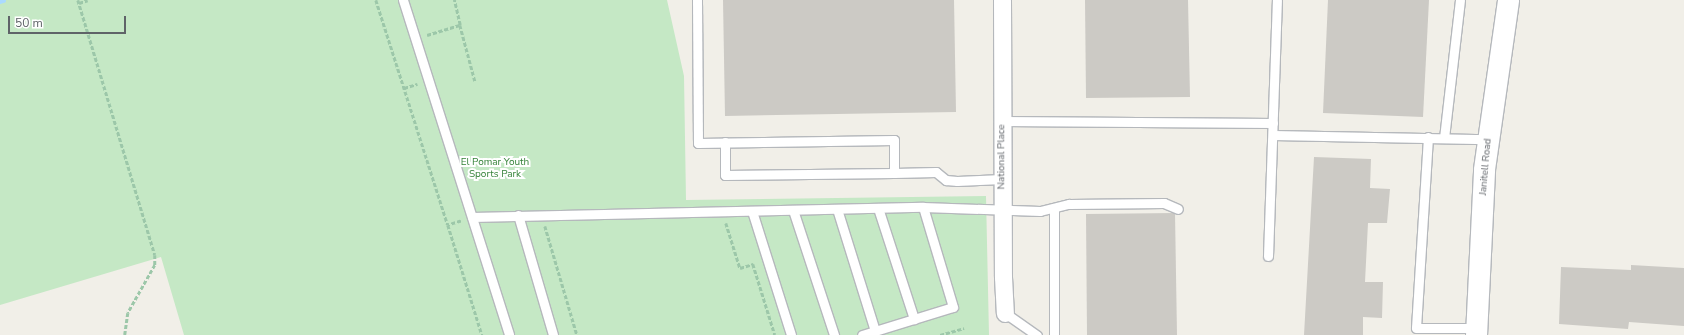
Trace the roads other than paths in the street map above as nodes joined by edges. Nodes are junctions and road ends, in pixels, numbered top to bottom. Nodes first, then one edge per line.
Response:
1 (403, 0) edge
2 (697, 0) edge
3 (1002, 0) edge
4 (1277, 0) edge
5 (1460, 0) edge
6 (1508, 0) edge
7 (1002, 121) junction
8 (1274, 123) junction
9 (1273, 135) junction
10 (1428, 137) junction
11 (1444, 138) junction
12 (1488, 139) junction
13 (725, 142) junction
14 (894, 173) junction
15 (1002, 179) junction
16 (923, 207) junction
17 (878, 208) junction
18 (1003, 208) junction
19 (1054, 208) junction
20 (837, 209) junction
21 (1178, 209) dead end
22 (793, 210) junction
23 (752, 212) junction
24 (518, 215) junction
25 (472, 217) junction
26 (1268, 256) dead end
27 (1005, 313) joint
28 (914, 319) junction
29 (875, 331) junction
30 (1476, 332) edge
31 (509, 335) edge
32 (553, 335) edge
33 (791, 335) edge
34 (834, 335) edge
35 (862, 335) edge
36 (1037, 335) edge
37 (1054, 335) edge

1 - 25 lane
2 - 13 lane
3 - 7 street, National Place
4 - 8 lane
5 - 11 lane
6 - 12 street, Janitell Road
7 - 8 lane
7 - 15 street, National Place
8 - 9 lane
9 - 10 lane
9 - 26 lane
10 - 11 lane
10 - 30 lane
11 - 12 lane
12 - 30 street, Janitell Road
13 - 14 lane
13 - 14 lane
14 - 15 lane
15 - 18 street, National Place
16 - 17 lane
16 - 18 lane
16 - 28 lane
17 - 20 lane
17 - 28 lane
18 - 19 lane
18 - 27 street, National Place
19 - 21 lane
19 - 37 lane
20 - 22 lane
20 - 29 lane
22 - 23 lane
22 - 34 lane
23 - 24 lane
23 - 33 lane
24 - 25 lane
24 - 32 lane
25 - 31 lane
27 - 36 lane
28 - 29 lane
29 - 35 lane

